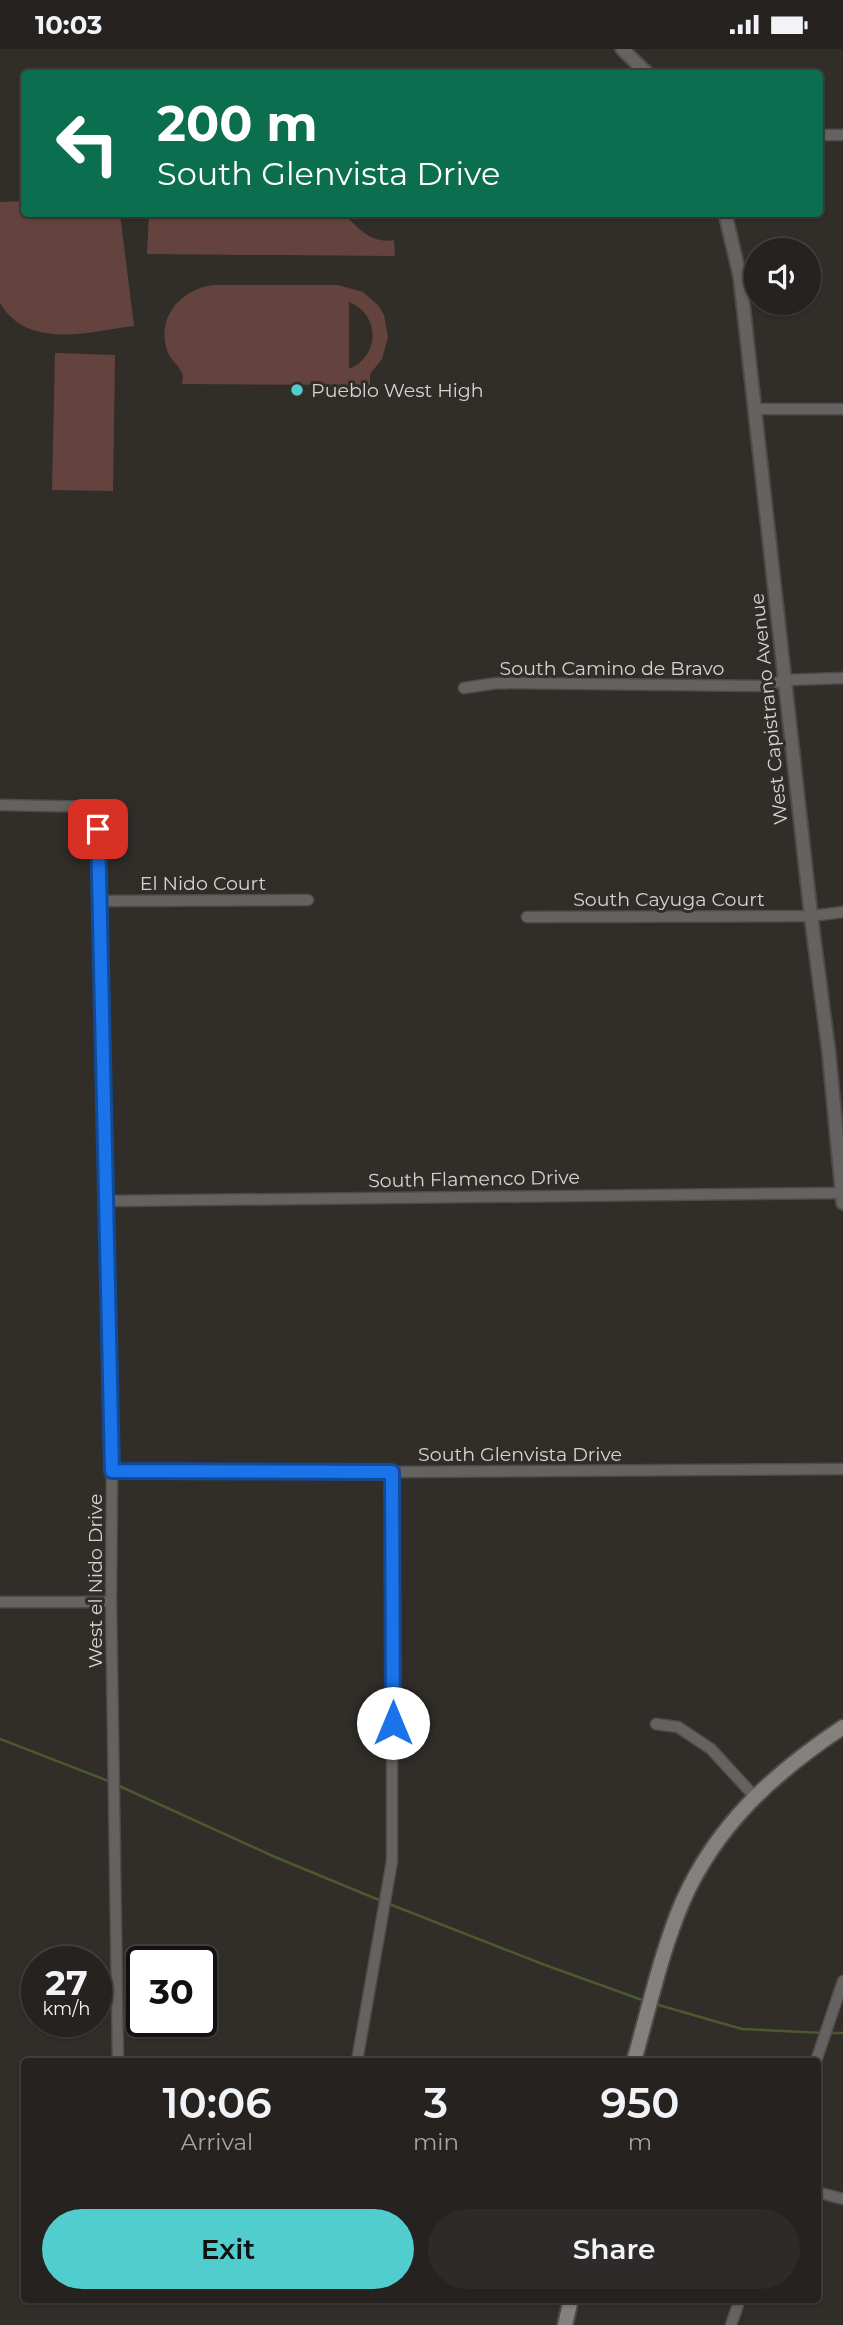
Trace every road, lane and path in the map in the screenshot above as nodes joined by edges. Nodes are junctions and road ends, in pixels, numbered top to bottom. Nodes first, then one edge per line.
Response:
1 (622, 49) edge
2 (644, 70) edge
3 (823, 135) edge
4 (843, 135) edge
5 (726, 217) edge
6 (755, 409) junction
7 (843, 409) edge
8 (843, 678) edge
9 (786, 680) junction
10 (464, 688) dead end
11 (0, 805) edge
12 (309, 899) dead end
13 (98, 901) junction
14 (843, 912) edge
15 (811, 916) junction
16 (527, 917) dead end
17 (842, 1198) edge
18 (106, 1201) junction
19 (843, 1469) edge
20 (112, 1471) junction
21 (392, 1472) junction
22 (0, 1602) edge
23 (111, 1602) junction
24 (656, 1724) dead end
25 (843, 1727) edge
26 (755, 1797) junction
27 (843, 1981) edge
28 (118, 2058) edge
29 (358, 2058) edge
30 (636, 2058) edge
31 (817, 2058) edge
32 (821, 2193) edge
33 (843, 2199) edge
34 (570, 2303) edge
35 (739, 2303) edge
36 (565, 2325) edge
37 (732, 2325) edge

1 - 2 street
3 - 4 street
5 - 6 street, West Capistrano Avenue
6 - 7 street
6 - 9 street, West Capistrano Avenue
8 - 9 street, South Camino de Bravo
9 - 10 street, South Camino de Bravo
9 - 15 street, West Capistrano Avenue
11 - 13 street, West el Nido Drive
12 - 13 street, El Nido Court
13 - 18 street, West el Nido Drive
14 - 15 street, South Cayuga Court
15 - 16 street, South Cayuga Court
15 - 17 street, West Capistrano Avenue
17 - 18 street, South Flamenco Drive
18 - 20 street, West el Nido Drive
19 - 21 street, South Glenvista Drive
20 - 21 street, South Glenvista Drive
20 - 23 street, West el Nido Drive
21 - 29 street
22 - 23 street
23 - 28 street, West el Nido Drive
24 - 26 street
25 - 26 main road
26 - 30 main road
27 - 31 street
32 - 33 street
34 - 36 main road
35 - 37 street

